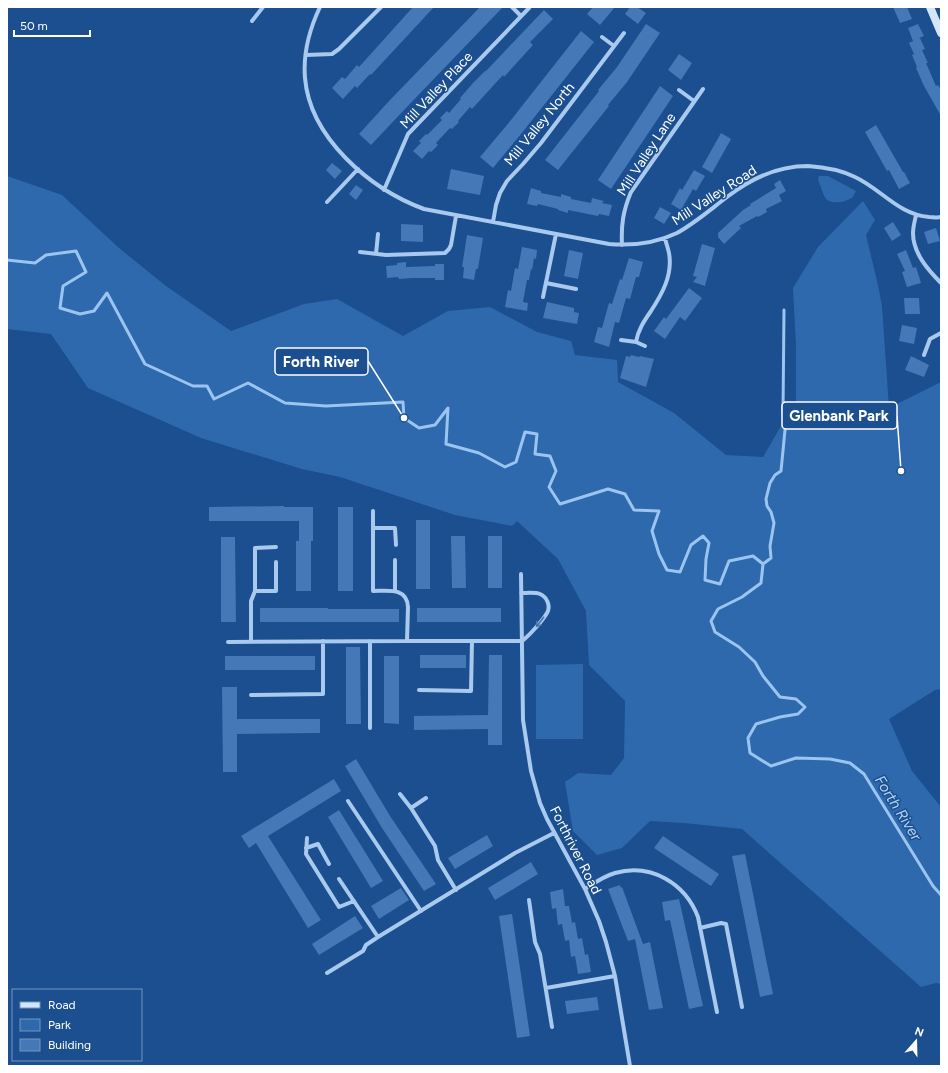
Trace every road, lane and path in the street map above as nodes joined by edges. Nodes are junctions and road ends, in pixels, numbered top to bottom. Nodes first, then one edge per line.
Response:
1 (263, 7) edge
2 (320, 7) edge
3 (381, 7) edge
4 (512, 7) edge
5 (930, 7) edge
6 (529, 8) edge
7 (521, 16) junction
8 (252, 21) dead end
9 (940, 29) edge
10 (624, 33) dead end
11 (602, 37) dead end
12 (614, 46) junction
13 (306, 55) junction
14 (703, 88) dead end
15 (679, 90) dead end
16 (694, 101) junction
17 (358, 169) junction
18 (384, 190) junction
19 (327, 202) dead end
20 (916, 215) junction
21 (456, 216) junction
22 (941, 217) edge
23 (493, 222) junction
24 (378, 234) dead end
25 (556, 234) junction
26 (665, 238) junction
27 (622, 245) junction
28 (360, 252) dead end
29 (376, 254) junction
30 (546, 283) junction
31 (941, 283) edge
32 (576, 289) dead end
33 (543, 297) dead end
34 (941, 333) edge
35 (622, 340) dead end
36 (636, 342) junction
37 (645, 346) dead end
38 (924, 355) dead end
39 (373, 511) dead end
40 (373, 528) junction
41 (396, 545) dead end
42 (276, 548) dead end
43 (395, 560) dead end
44 (276, 562) dead end
45 (521, 574) dead end
46 (255, 591) junction
47 (395, 591) junction
48 (522, 593) junction
49 (323, 641) junction
50 (370, 641) junction
51 (407, 641) junction
52 (472, 641) junction
53 (522, 641) junction
54 (228, 642) dead end
55 (251, 642) junction
56 (419, 690) dead end
57 (251, 695) dead end
58 (370, 728) dead end
59 (400, 794) dead end
60 (426, 798) dead end
61 (348, 801) dead end
62 (411, 808) junction
63 (554, 833) junction
64 (307, 838) dead end
65 (306, 848) junction
66 (329, 864) dead end
67 (339, 879) dead end
68 (456, 890) junction
69 (585, 890) junction
70 (529, 900) dead end
71 (354, 901) junction
72 (421, 911) junction
73 (700, 928) junction
74 (378, 937) junction
75 (327, 973) dead end
76 (615, 976) junction
77 (546, 988) junction
78 (742, 1007) dead end
79 (717, 1012) dead end
80 (552, 1027) dead end
81 (630, 1066) edge

1 - 8 street
2 - 13 street, Mill Valley Road
3 - 13 street
4 - 7 street
5 - 9 street
6 - 7 street, Mill Valley Place
7 - 18 street, Mill Valley Place
10 - 12 street, Mill Valley North
11 - 12 street
12 - 23 street, Mill Valley North
13 - 17 street, Mill Valley Road
14 - 16 street, Mill Valley Lane
15 - 16 street
16 - 27 street, Mill Valley Lane
17 - 18 street, Mill Valley Road
17 - 19 street
18 - 21 street, Mill Valley Road
20 - 22 street, Mill Valley Road
20 - 26 street, Mill Valley Road
20 - 31 street
21 - 23 street, Mill Valley Road
21 - 29 street
23 - 25 street, Mill Valley Road
24 - 29 street
25 - 27 street, Mill Valley Road
25 - 30 street
26 - 27 street, Mill Valley Road
26 - 36 street
28 - 29 street
30 - 32 street
30 - 33 street
34 - 38 street
35 - 36 street
36 - 37 street
39 - 40 street
40 - 41 street
40 - 47 street
42 - 46 street
43 - 47 street
44 - 46 street
45 - 48 street, Forthriver Road
46 - 55 street
47 - 51 street
48 - 53 street, Forthriver Road
48 -> 53 street
49 - 50 street
49 - 55 street
49 - 57 street
50 - 51 street
50 - 58 street
51 - 52 street
52 - 53 street
52 - 56 street
53 - 63 street, Forthriver Road
54 - 55 street
59 - 62 street
60 - 62 street
61 - 72 street
62 - 68 street
63 - 68 street
63 - 69 street, Forthriver Road
64 - 65 street
65 - 66 street
65 - 71 street
67 - 71 street
68 - 72 street
69 - 73 street
69 - 76 street, Forthriver Road
70 - 77 street
71 - 74 street
72 - 74 street
73 - 78 street
73 - 79 street
74 - 75 street
76 - 77 street
76 - 81 street, Forthriver Road
77 - 80 street

